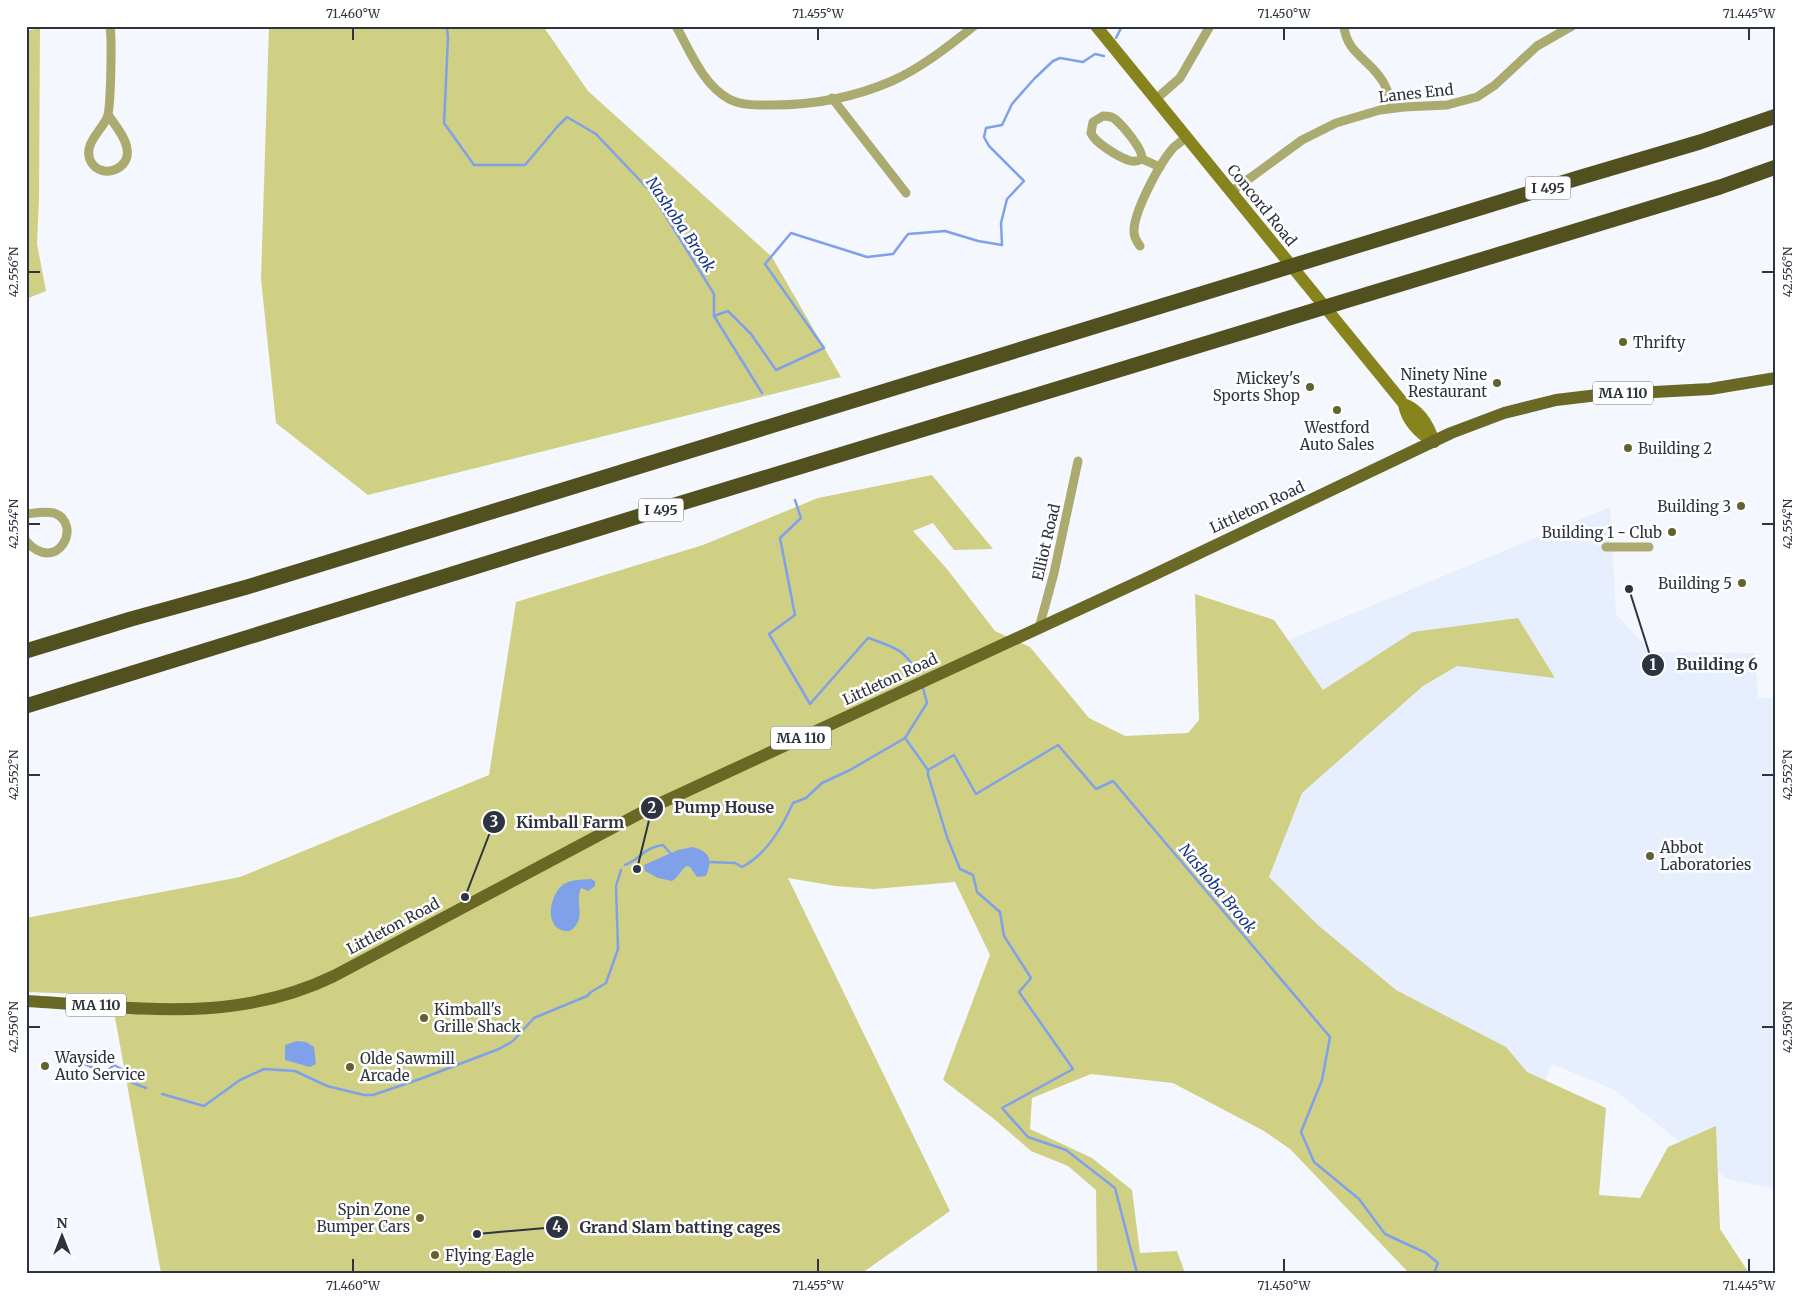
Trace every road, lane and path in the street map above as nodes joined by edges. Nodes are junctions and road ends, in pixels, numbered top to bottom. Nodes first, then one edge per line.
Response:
1 (110, 26) edge
2 (676, 26) edge
3 (974, 26) edge
4 (1096, 26) edge
5 (1210, 26) edge
6 (1344, 26) edge
7 (1572, 26) edge
8 (832, 98) junction
9 (1156, 99) junction
10 (1392, 108) junction
11 (109, 116) junction
12 (1776, 116) edge
13 (1186, 137) junction
14 (1142, 159) junction
15 (1776, 167) edge
16 (1160, 168) junction
17 (1231, 192) junction
18 (906, 193) dead end
19 (1140, 246) dead end
20 (1776, 378) edge
21 (1434, 442) junction
22 (1078, 461) dead end
23 (26, 514) edge
24 (26, 541) edge
25 (1606, 547) dead end
26 (1649, 547) dead end
27 (1039, 628) junction
28 (26, 651) edge
29 (26, 706) edge
30 (26, 1001) edge

1 - 11 street
2 - 8 street
3 - 8 street
4 - 9 main road, Concord Road
5 - 9 street
6 - 10 street
7 - 10 street, Lanes End
8 - 18 street
9 - 13 main road, Concord Road
10 - 17 street, Lanes End
11 - 11 street
12 - 28 highway, I 495
13 - 16 street
13 - 17 main road, Concord Road
14 - 14 street
14 - 16 street
15 - 29 highway, I 495
16 - 19 street
17 - 21 main road, Concord Road
20 - 21 main road, Littleton Road / MA 110
21 - 27 main road, Littleton Road / MA 110
22 - 27 street, Elliot Road
23 - 24 street
25 - 26 street
27 - 30 main road, Littleton Road / MA 110

